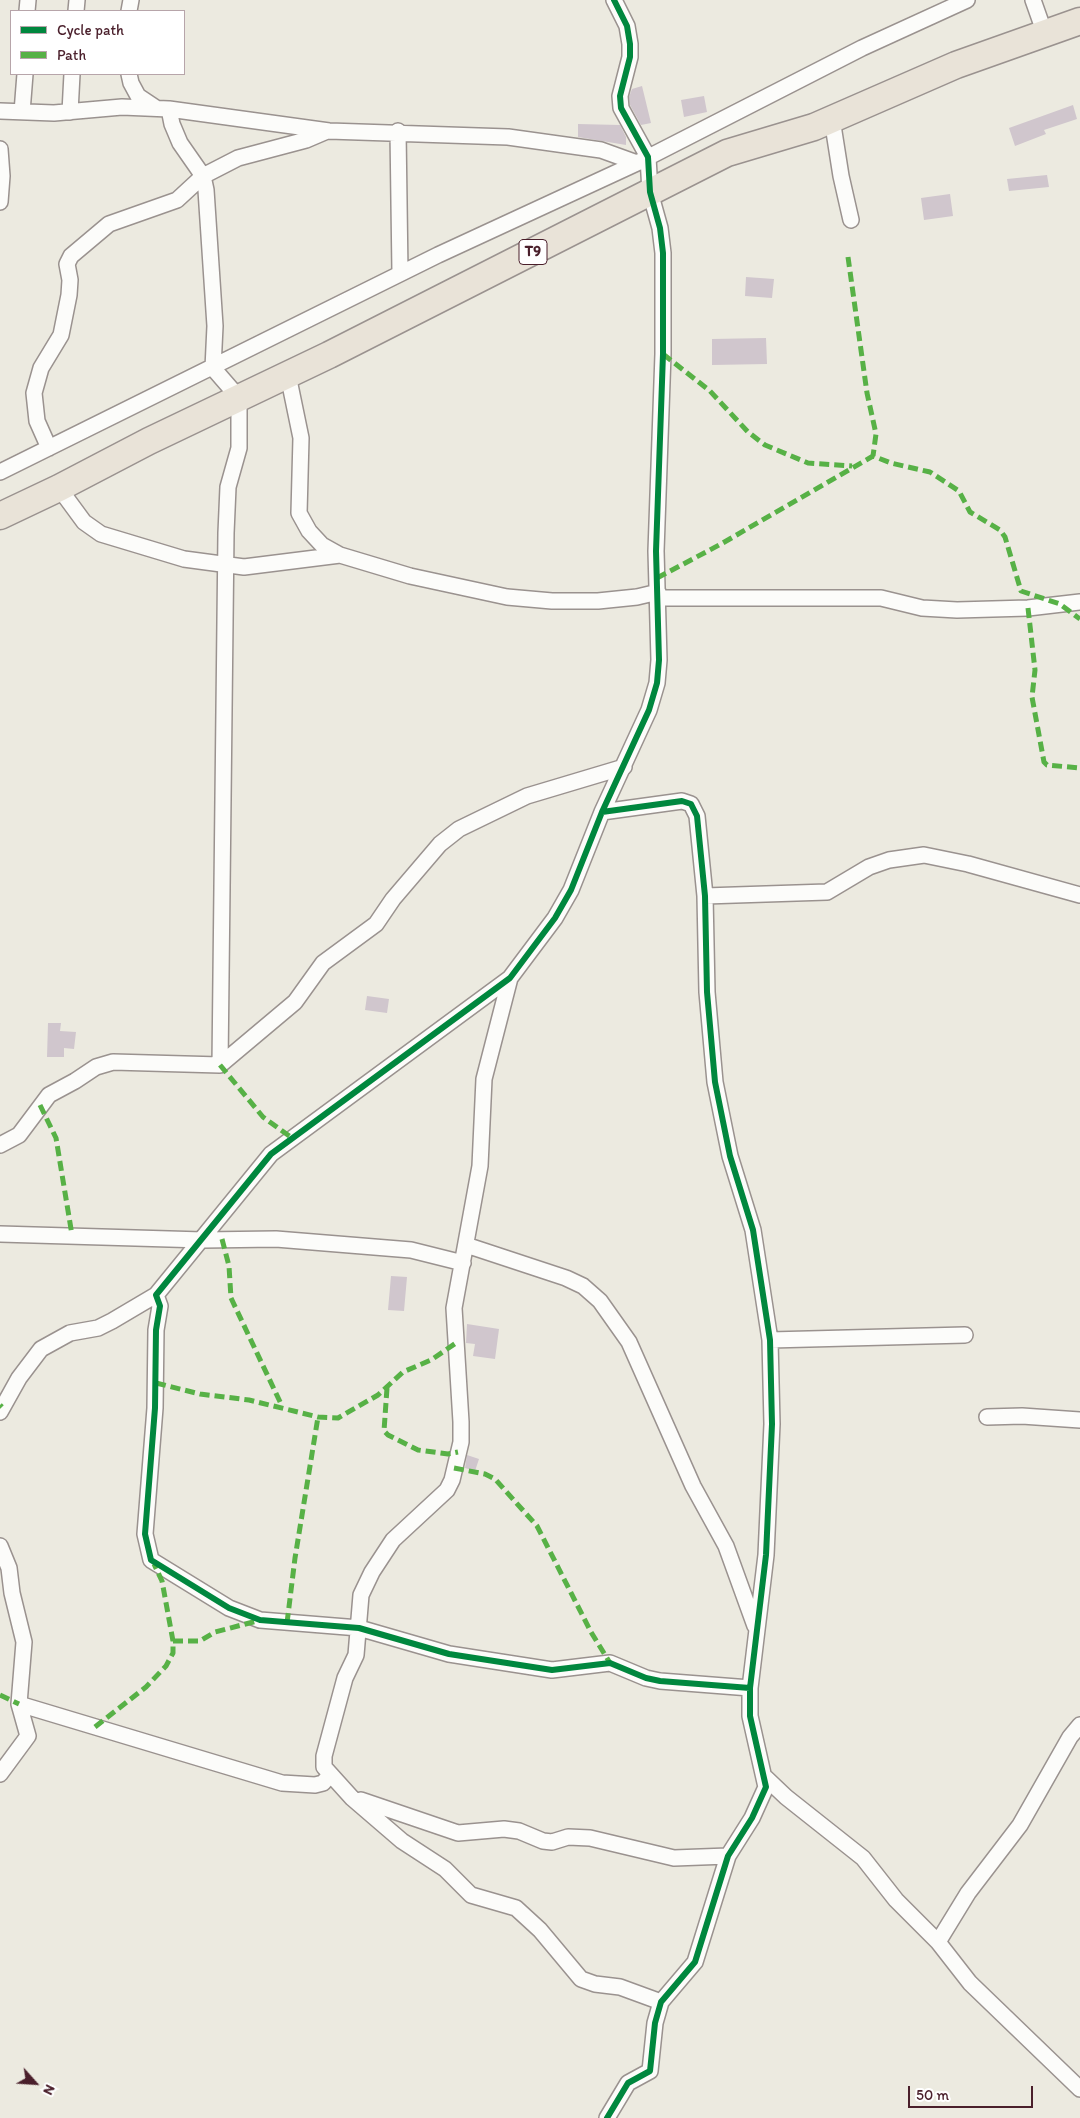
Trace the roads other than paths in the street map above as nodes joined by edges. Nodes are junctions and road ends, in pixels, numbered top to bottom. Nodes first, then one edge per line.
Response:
1 (614, 0) edge
2 (967, 0) edge
3 (1033, 0) edge
4 (1080, 21) edge
5 (1044, 34) junction
6 (25, 75) edge
7 (72, 75) edge
8 (129, 75) edge
9 (162, 108) junction
10 (0, 111) edge
11 (22, 112) junction
12 (70, 112) junction
13 (832, 119) junction
14 (329, 131) junction
15 (398, 131) junction
16 (0, 149) edge
17 (643, 160) junction
18 (202, 176) junction
19 (650, 192) junction
20 (0, 202) edge
21 (851, 220) dead end
22 (400, 273) junction
23 (213, 368) junction
24 (288, 374) junction
25 (239, 398) junction
26 (49, 448) junction
27 (0, 472) edge
28 (59, 488) junction
29 (0, 516) edge
30 (340, 555) junction
31 (225, 564) junction
32 (659, 595) junction
33 (1080, 602) edge
34 (624, 767) junction
35 (602, 812) junction
36 (1080, 895) edge
37 (704, 896) junction
38 (510, 978) junction
39 (220, 1065) junction
40 (0, 1145) edge
41 (0, 1234) edge
42 (203, 1240) junction
43 (466, 1245) junction
44 (463, 1263) junction
45 (156, 1296) junction
46 (965, 1335) dead end
47 (770, 1340) junction
48 (0, 1412) edge
49 (987, 1416) dead end
50 (1080, 1420) edge
51 (0, 1546) edge
52 (359, 1628) junction
53 (756, 1628) junction
54 (750, 1688) junction
55 (20, 1704) junction
56 (1080, 1725) edge
57 (0, 1774) edge
58 (330, 1775) junction
59 (766, 1778) junction
60 (352, 1798) junction
61 (728, 1856) junction
62 (938, 1942) junction
63 (661, 2002) junction
64 (1080, 2089) edge
65 (607, 2118) edge

1 - 17 street
2 - 17 street
3 - 5 street
4 - 5 highway, T9
5 - 13 highway, T9
6 - 11 street
7 - 12 street
8 - 9 street
9 - 12 street
9 - 14 street
9 - 18 street
10 - 11 street
11 - 12 street
13 - 19 highway, T9
13 - 21 street
14 - 15 street
14 - 18 street
15 - 17 street
15 - 22 street
16 - 20 street
17 - 19 street
17 - 22 street
18 - 23 street
18 - 26 street
19 - 24 highway, T9
19 - 32 street
22 - 23 street
23 - 25 street
23 - 26 street
24 - 25 highway, T9
24 - 30 street
25 - 28 highway, T9
25 - 31 street
26 - 27 street
28 - 29 highway, T9
28 - 31 street
30 - 31 street
30 - 32 street
31 - 39 street
32 - 33 street
32 - 34 street
34 - 35 street
34 - 39 street
35 - 37 street
35 - 38 street
36 - 37 street
37 - 47 street
38 - 42 street
38 - 43 street
39 - 40 street
41 - 42 street
42 - 44 street
42 - 45 street
43 - 44 street
43 - 53 street
44 - 52 street
45 - 48 street
45 - 52 street
46 - 47 street
47 - 53 street
49 - 50 street
51 - 55 street
52 - 54 street
52 - 58 street
53 - 54 street
54 - 59 street
55 - 57 street
55 - 58 street
56 - 62 street
58 - 60 street
59 - 61 street
59 - 62 street
60 - 61 street
60 - 63 street
61 - 63 street
62 - 64 street
63 - 65 street

